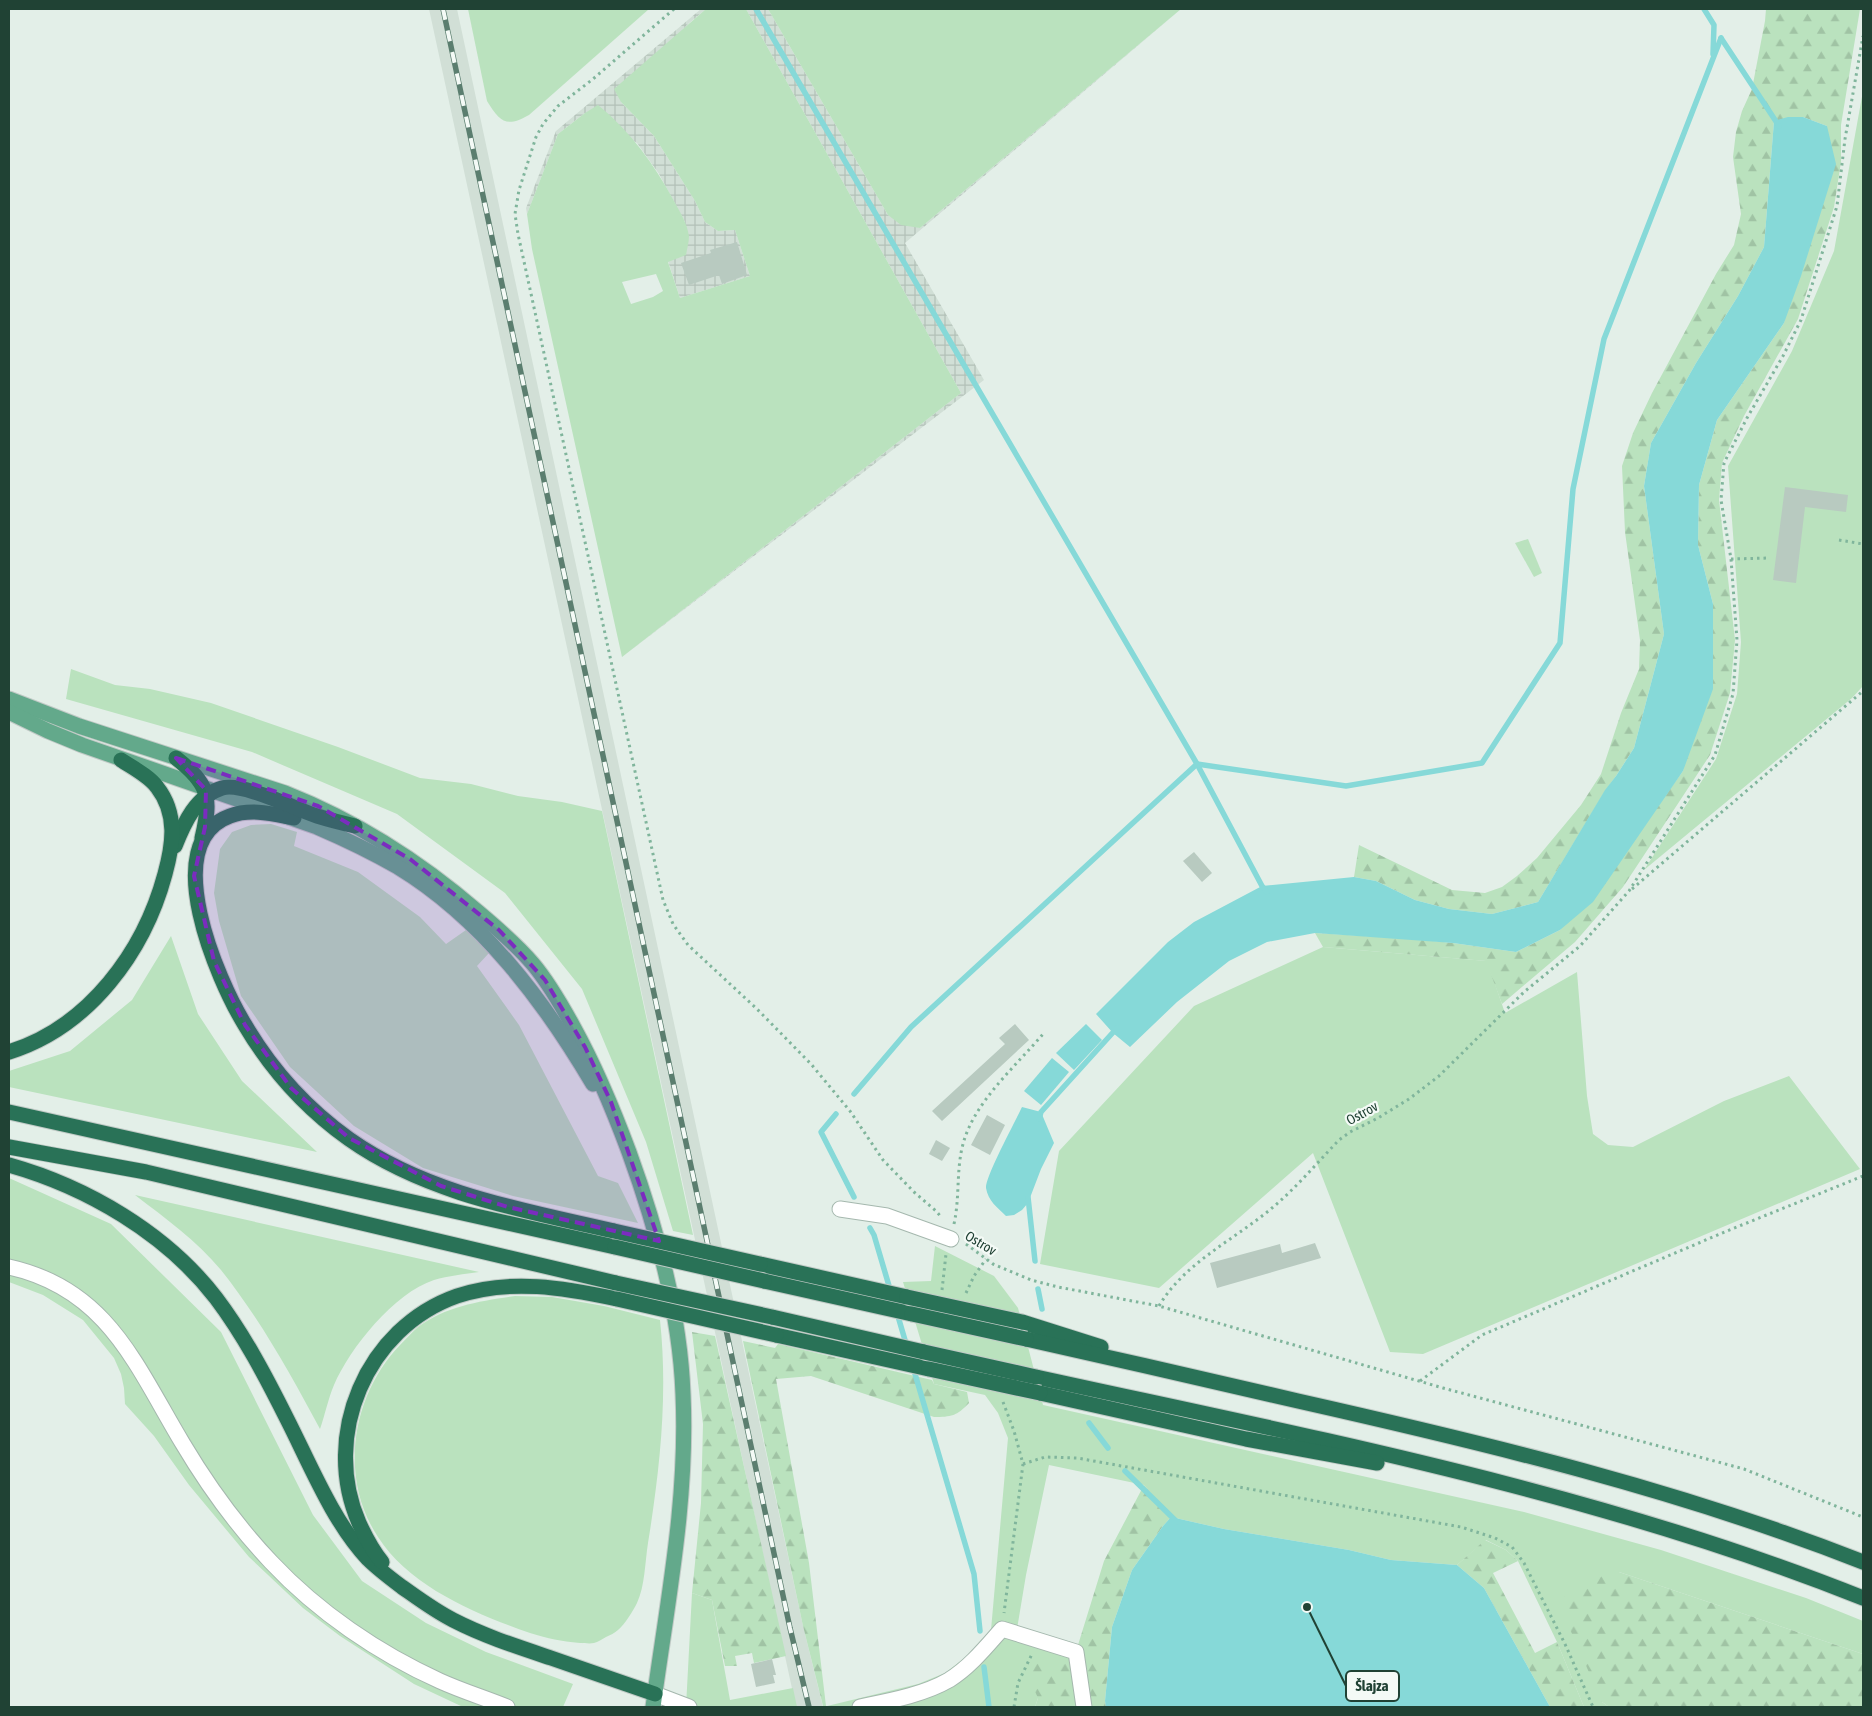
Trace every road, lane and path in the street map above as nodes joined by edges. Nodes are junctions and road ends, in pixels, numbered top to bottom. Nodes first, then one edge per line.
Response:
1 (674, 9) edge
2 (1863, 36) edge
3 (1839, 540) dead end
4 (1863, 544) edge
5 (1770, 558) dead end
6 (1731, 559) junction
7 (1863, 691) edge
8 (9, 699) edge
9 (9, 712) edge
10 (176, 758) junction
11 (121, 760) junction
12 (209, 792) junction
13 (294, 818) junction
14 (355, 826) junction
15 (198, 854) junction
16 (168, 862) junction
17 (1629, 891) junction
18 (1043, 1034) dead end
19 (9, 1052) edge
20 (9, 1112) edge
21 (622, 1132) junction
22 (9, 1147) edge
23 (9, 1165) edge
24 (1863, 1176) edge
25 (840, 1209) dead end
26 (951, 1239) junction
27 (986, 1259) junction
28 (9, 1267) edge
29 (942, 1294) dead end
30 (964, 1297) dead end
31 (1159, 1306) junction
32 (1201, 1378) junction
33 (1420, 1381) junction
34 (1002, 1400) dead end
35 (1023, 1464) junction
36 (1553, 1496) junction
37 (1863, 1517) edge
38 (1863, 1562) edge
39 (406, 1589) junction
40 (1863, 1598) edge
41 (1002, 1629) junction
42 (1039, 1640) junction
43 (654, 1701) edge
44 (508, 1707) edge
45 (690, 1707) edge
46 (860, 1707) edge
47 (1014, 1707) edge
48 (1084, 1707) edge
49 (1593, 1707) edge

1 - 26 path, Ostrov
2 - 6 path
3 - 4 path
5 - 6 path
6 - 17 path
7 - 17 path
8 - 10 main road
9 - 11 main road
10 - 12 highway
10 - 14 main road
11 - 12 main road
11 - 16 highway
12 - 13 main road
12 - 14 highway
12 - 15 highway
12 - 16 highway
13 - 15 highway
13 - 21 main road
14 - 21 main road
15 - 32 highway, bridge
16 - 19 highway
17 - 31 path, Ostrov
18 - 26 path
20 - 32 highway, bridge
21 - 43 main road
22 - 36 highway, bridge
23 - 39 highway
24 - 33 path
25 - 26 street
26 - 27 path, Ostrov
26 - 29 path
27 - 30 path
27 - 31 path, Ostrov
28 - 44 street
31 - 33 path, Ostrov
32 - 38 highway
33 - 37 path, Ostrov
34 - 35 path
35 - 41 path
35 - 49 path
36 - 39 highway, bridge
36 - 40 highway
39 - 43 highway
41 - 42 street
41 - 46 street
42 - 47 path
42 - 48 street
43 - 45 street

